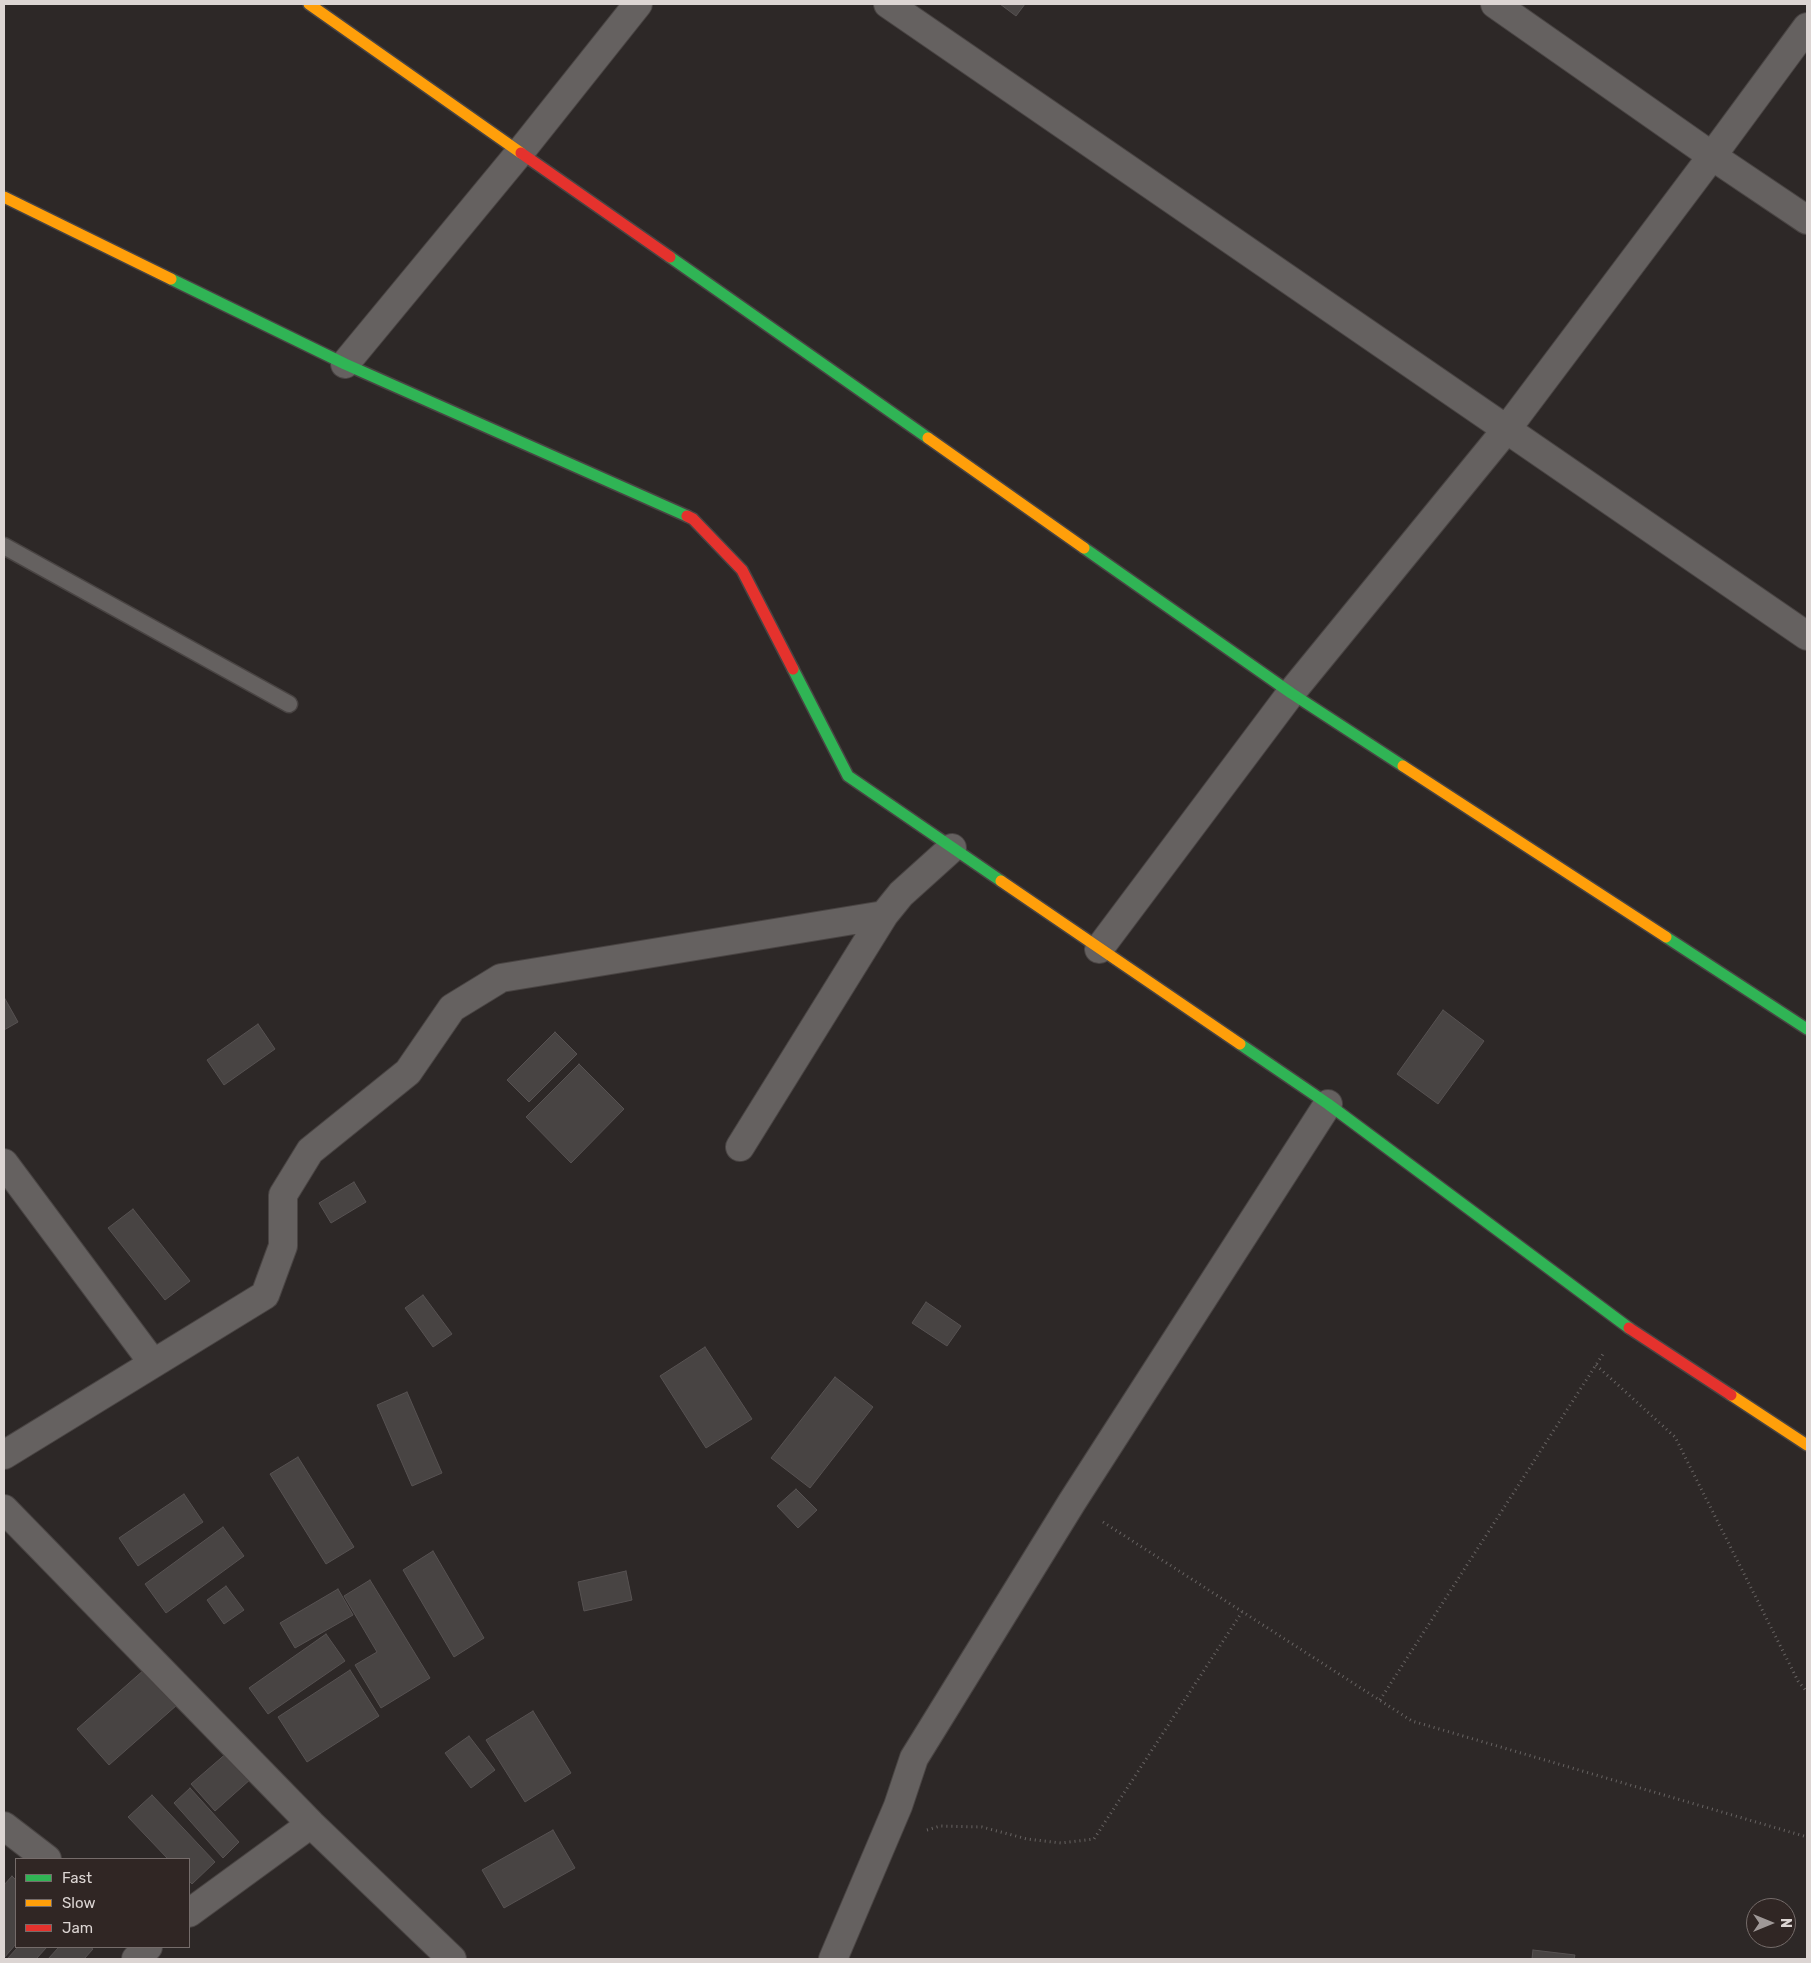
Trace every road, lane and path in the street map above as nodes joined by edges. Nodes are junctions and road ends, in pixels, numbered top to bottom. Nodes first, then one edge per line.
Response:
1 (309, 4) edge
2 (638, 4) edge
3 (888, 4) edge
4 (1495, 4) edge
5 (1807, 27) edge
6 (522, 152) junction
7 (1712, 156) junction
8 (4, 197) edge
9 (1807, 220) edge
10 (345, 364) junction
11 (1506, 430) junction
12 (4, 546) edge
13 (1807, 636) edge
14 (1291, 693) junction
15 (289, 704) dead end
16 (952, 848) junction
17 (884, 915) junction
18 (1099, 949) junction
19 (1807, 1029) edge
20 (1328, 1104) junction
21 (740, 1147) dead end
22 (4, 1163) edge
23 (1622, 1323) junction
24 (153, 1363) junction
25 (1596, 1365) junction
26 (1807, 1445) edge
27 (4, 1455) edge
28 (1072, 1502) junction
29 (4, 1509) edge
30 (1242, 1612) junction
31 (1807, 1692) edge
32 (1380, 1700) junction
33 (311, 1824) junction
34 (4, 1826) edge
35 (1807, 1837) edge
36 (883, 1842) junction
37 (46, 1858) edge
38 (190, 1912) edge
39 (147, 1948) edge
40 (136, 1959) edge
41 (452, 1959) edge
42 (833, 1959) edge

1 - 6 street
2 - 6 street
3 - 11 street
4 - 7 street
5 - 7 street
6 - 10 street
6 - 14 street
7 - 9 street
7 - 11 street
8 - 10 street
10 - 16 street
11 - 13 street
11 - 14 street
12 - 15 lane
14 - 18 street
14 - 19 street
16 - 17 street
16 - 18 street
17 - 21 street
17 - 24 street
18 - 20 street
20 - 23 street
20 - 28 street
22 - 24 street
23 - 25 path
23 - 26 street
24 - 27 street
25 - 31 path
25 - 32 path
28 - 30 path
28 - 36 street
29 - 33 street
30 - 32 path
30 - 36 path
32 - 35 path
33 - 38 street
33 - 41 street
34 - 37 street
36 - 42 street
39 - 40 street

